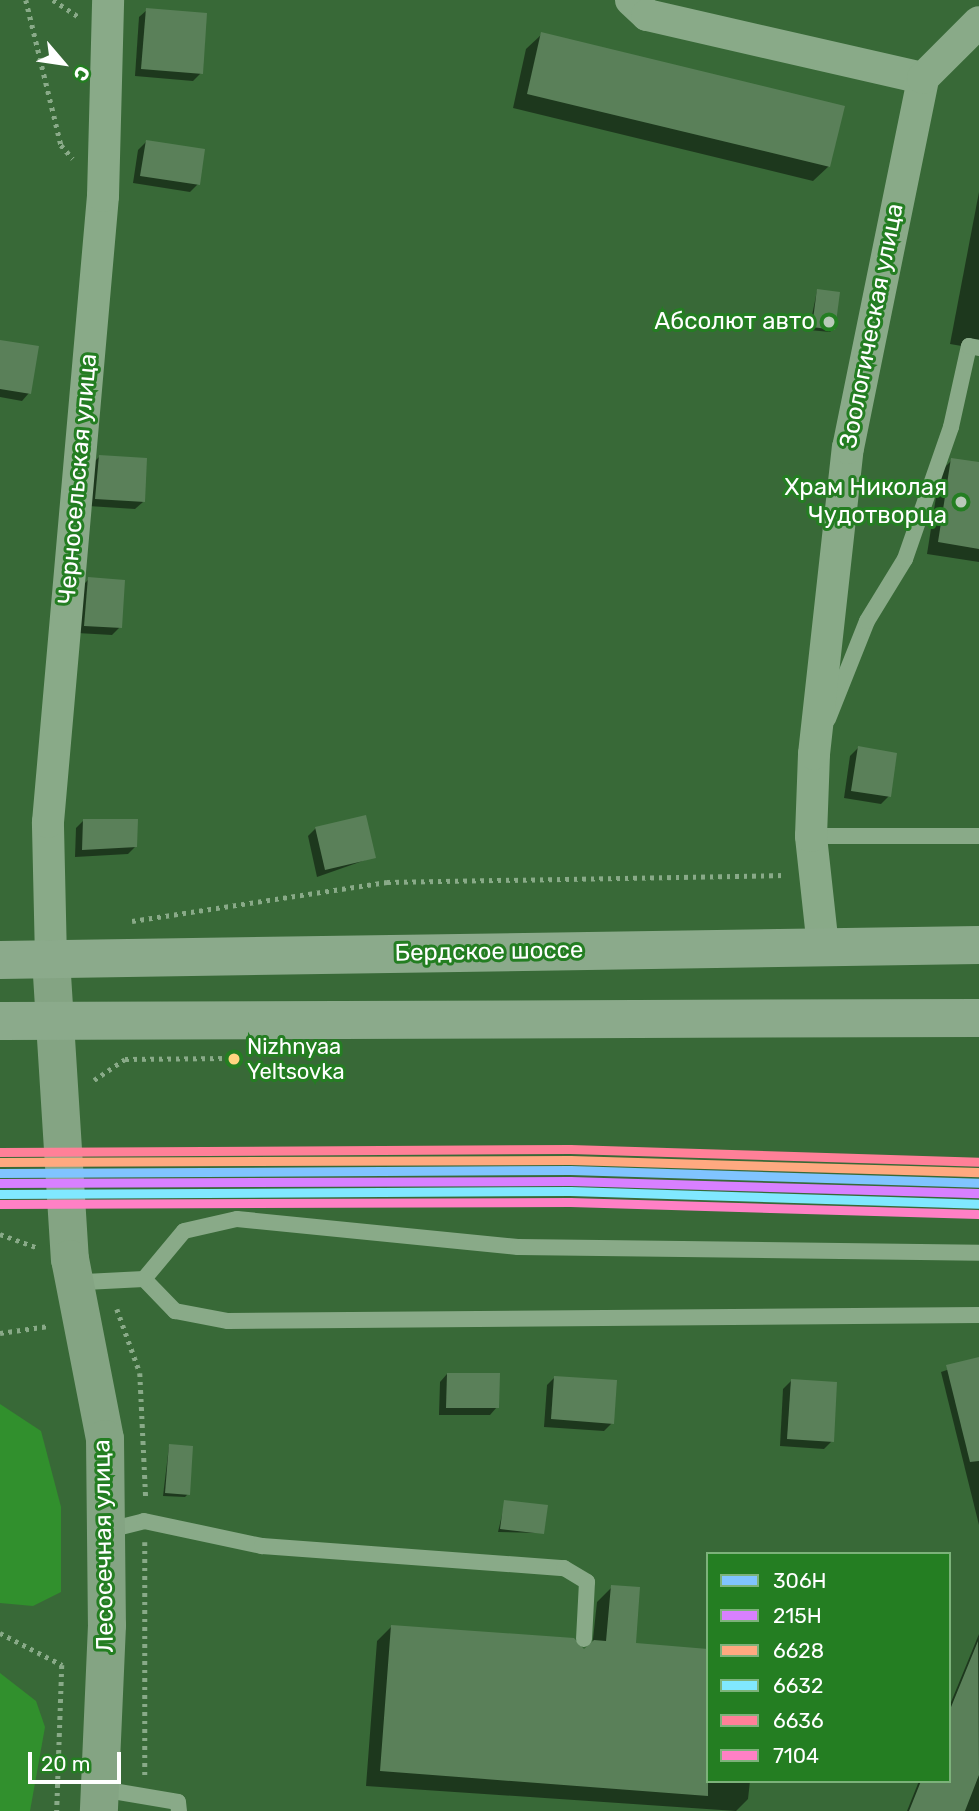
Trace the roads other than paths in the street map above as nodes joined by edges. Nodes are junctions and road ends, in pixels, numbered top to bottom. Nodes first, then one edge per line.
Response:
1 (108, 0) edge
2 (631, 0) edge
3 (979, 22) edge
4 (923, 78) junction
5 (979, 348) edge
6 (814, 754) junction
7 (811, 836) junction
8 (979, 836) edge
9 (979, 945) edge
10 (823, 947) junction
11 (51, 959) junction
12 (0, 960) edge
13 (979, 1018) edge
14 (0, 1021) edge
15 (54, 1021) junction
16 (979, 1253) edge
17 (144, 1279) junction
18 (85, 1282) dead end
19 (979, 1315) edge
20 (127, 1526) junction
21 (584, 1639) dead end
22 (100, 1800) edge
23 (179, 1811) edge

1 - 11 street, Черносельская улица
2 - 4 street
3 - 4 street
4 - 6 street, Зоологическая улица
5 - 6 lane
6 - 7 street, Зоологическая улица
7 - 8 lane
7 - 10 street, Зоологическая улица
9 - 10 highway, Бердское шоссе
10 - 11 highway, Бердское шоссе
11 - 12 highway, Бердское шоссе
11 - 15 street
13 - 15 highway
14 - 15 highway
15 - 20 street, Лесосечная улица
16 - 17 lane
17 - 18 lane
17 - 19 lane
20 - 21 lane
20 - 22 street, Лесосечная улица
22 - 23 lane

